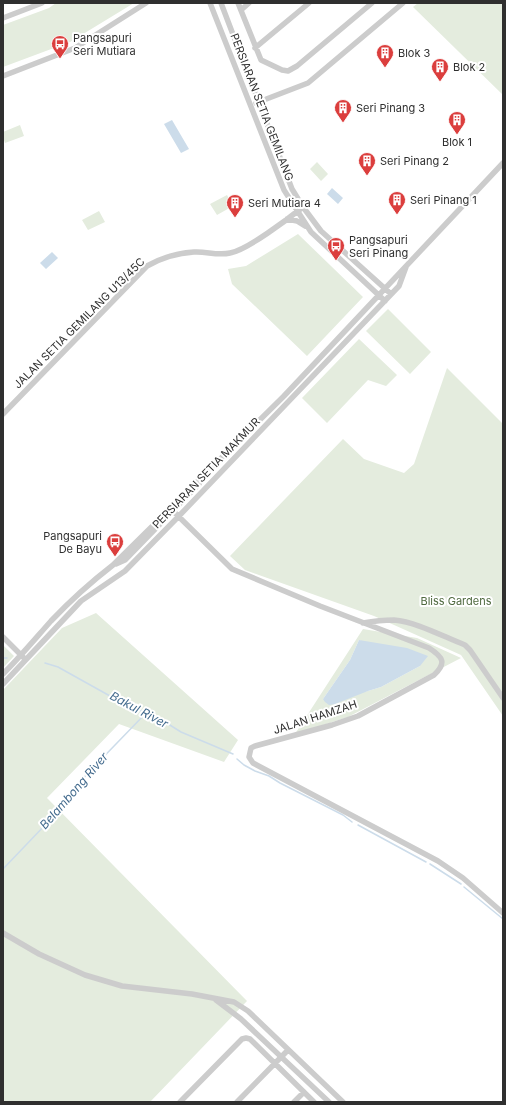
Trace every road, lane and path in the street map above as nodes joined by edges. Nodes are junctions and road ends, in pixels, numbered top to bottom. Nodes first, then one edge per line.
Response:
1 (42, 3) edge
2 (146, 3) edge
3 (210, 3) edge
4 (221, 3) edge
5 (238, 3) edge
6 (249, 3) edge
7 (309, 3) edge
8 (372, 3) edge
9 (403, 3) edge
10 (241, 10) junction
11 (3, 18) edge
12 (255, 48) junction
13 (3, 76) edge
14 (258, 102) junction
15 (251, 105) junction
16 (503, 162) edge
17 (291, 203) junction
18 (303, 207) junction
19 (297, 212) junction
20 (287, 219) junction
21 (308, 227) junction
22 (408, 263) junction
23 (385, 288) junction
24 (391, 294) junction
25 (379, 295) junction
26 (384, 301) junction
27 (3, 414) edge
28 (204, 473) junction
29 (173, 511) junction
30 (178, 517) junction
31 (113, 565) junction
32 (363, 623) junction
33 (3, 637) edge
34 (24, 657) junction
35 (3, 674) edge
36 (3, 684) edge
37 (503, 698) edge
38 (503, 913) edge
39 (3, 933) edge
40 (216, 1000) junction
41 (288, 1050) junction
42 (282, 1058) junction
43 (275, 1064) junction
44 (304, 1092) junction
45 (180, 1102) edge
46 (237, 1102) edge
47 (294, 1102) edge
48 (314, 1102) edge
49 (329, 1102) edge
50 (343, 1102) edge

1 - 11 street
2 - 13 street
3 - 15 street, PERSIARAN SETIA GEMILANG
4 - 14 street, PERSIARAN SETIA GEMILANG
5 - 10 street
6 - 10 street
7 - 12 street
8 - 12 street
9 - 14 street
10 - 12 street
14 - 15 street
14 - 18 street, PERSIARAN SETIA GEMILANG
15 - 17 street, PERSIARAN SETIA GEMILANG
16 - 22 street, PERSIARAN SETIA MAKMUR
17 - 19 street, PERSIARAN SETIA GEMILANG
17 - 20 street
18 - 19 street, JALAN SETIA GEMILANG U13/45C
18 - 23 street, PERSIARAN SETIA GEMILANG
19 - 20 street, JALAN SETIA GEMILANG U13/45C
19 - 21 street, PERSIARAN SETIA GEMILANG
20 - 21 street
20 - 27 street, JALAN SETIA GEMILANG U13/45C
21 - 25 street, PERSIARAN SETIA GEMILANG
22 - 23 street, PERSIARAN SETIA MAKMUR
22 - 24 street, PERSIARAN SETIA MAKMUR
23 - 24 street, PERSIARAN SETIA GEMILANG
23 - 25 street, PERSIARAN SETIA MAKMUR
24 - 26 street, PERSIARAN SETIA MAKMUR
25 - 26 street, PERSIARAN SETIA GEMILANG
25 - 28 street, PERSIARAN SETIA MAKMUR
26 - 30 street, PERSIARAN SETIA MAKMUR
28 - 29 street
28 - 31 street, PERSIARAN SETIA MAKMUR
29 - 30 street, JALAN HAMZAH
29 - 31 street
30 - 32 street, JALAN HAMZAH
30 - 34 street, PERSIARAN SETIA MAKMUR
31 - 34 street, PERSIARAN SETIA MAKMUR
32 - 37 street
32 - 38 street, JALAN HAMZAH
33 - 34 street
34 - 35 street, PERSIARAN SETIA MAKMUR
34 - 36 street, PERSIARAN SETIA MAKMUR
39 - 40 street
40 - 41 street
40 - 42 street
41 - 42 street
41 - 50 street
42 - 43 street
42 - 49 street
43 - 44 street
43 - 45 street
43 - 46 street
44 - 47 street
44 - 48 street

